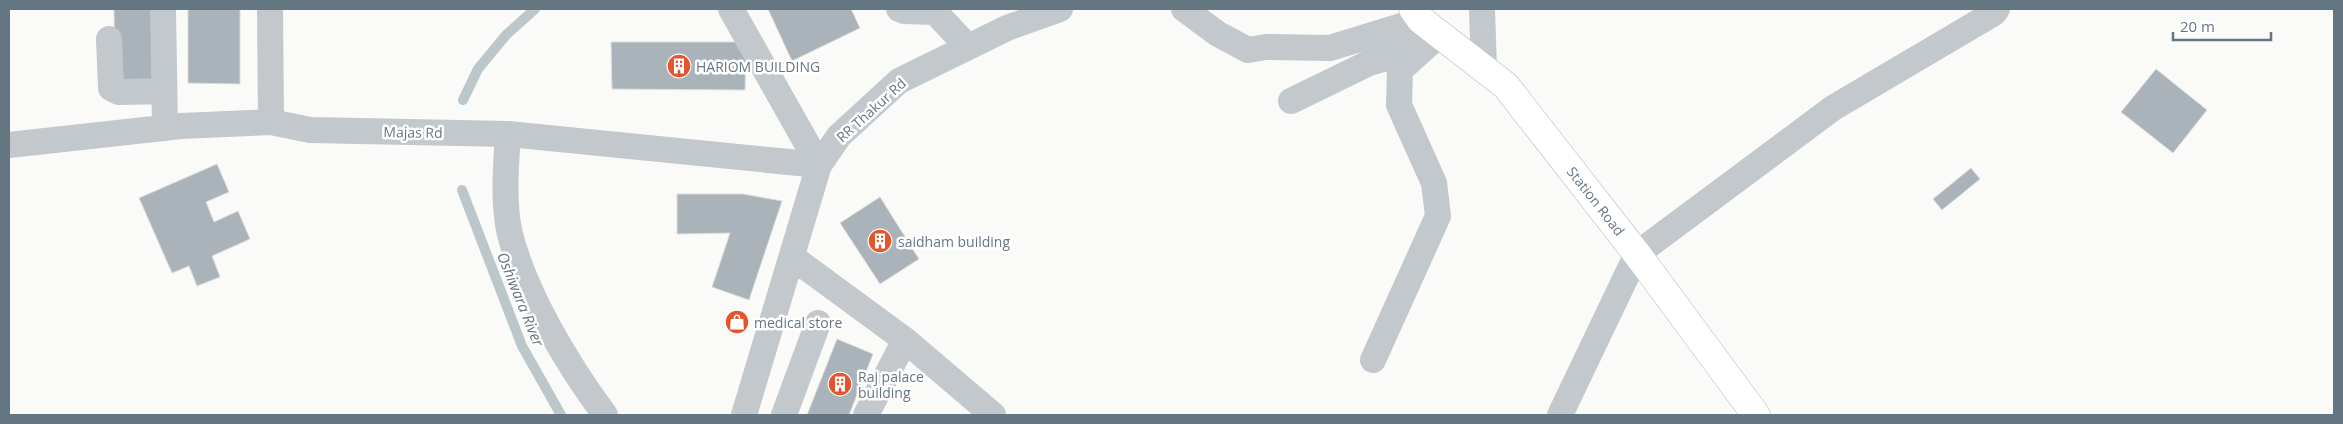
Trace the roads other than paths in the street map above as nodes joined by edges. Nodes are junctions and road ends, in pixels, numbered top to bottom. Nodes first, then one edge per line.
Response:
1 (163, 9) edge
2 (178, 9) edge
3 (270, 9) edge
4 (731, 9) edge
5 (899, 9) edge
6 (1060, 9) edge
7 (1184, 9) edge
8 (1482, 9) edge
9 (1997, 9) edge
10 (1004, 18) edge
11 (1426, 22) edge
12 (109, 39) dead end
13 (968, 47) junction
14 (1369, 63) junction
15 (1484, 68) junction
16 (164, 91) junction
17 (1291, 101) dead end
18 (1398, 105) junction
19 (271, 122) junction
20 (173, 127) junction
21 (508, 134) junction
22 (9, 145) edge
23 (819, 165) junction
24 (1636, 254) junction
25 (792, 257) junction
26 (818, 323) dead end
27 (905, 340) junction
28 (1373, 360) dead end
29 (606, 415) edge
30 (744, 415) edge
31 (784, 415) edge
32 (866, 415) edge
33 (993, 415) edge
34 (1560, 415) edge
35 (1756, 415) edge

1 - 16 street
2 - 20 street
3 - 19 street
4 - 23 street
5 - 13 street
6 - 10 street, RR Thakur Rd
7 - 11 street
8 - 15 street
9 - 24 street
10 - 13 street, RR Thakur Rd
11 - 14 street
11 - 15 main road, Station Road
11 - 18 street
12 - 16 street
13 - 23 street, RR Thakur Rd
14 - 17 street
14 - 18 street
15 - 24 main road, Station Road
16 - 20 street
18 - 28 street
19 - 20 street, Majas Rd
19 - 21 street, Majas Rd
20 - 22 street, Majas Rd
21 - 23 street, Majas Rd
21 - 29 street
23 - 25 street, RR Thakur Rd
24 - 34 street
24 - 35 main road, Station Road
25 - 27 street
25 - 30 street, RR Thakur Rd
26 - 31 street
27 - 32 street
27 - 33 street

